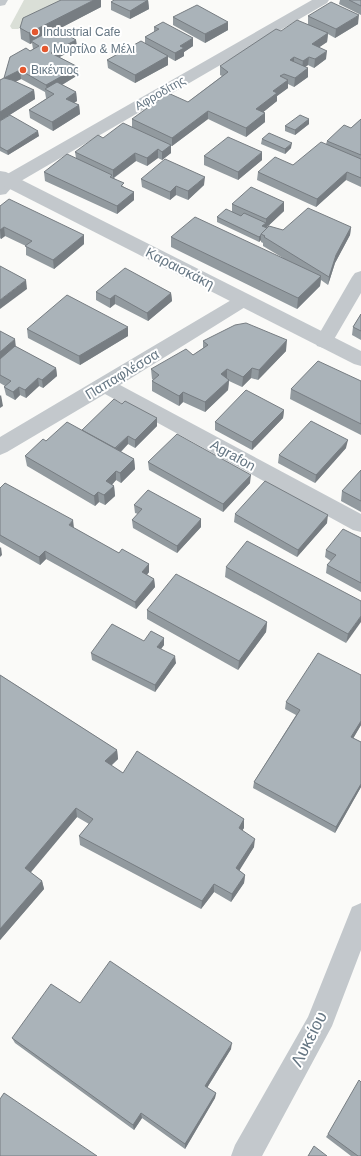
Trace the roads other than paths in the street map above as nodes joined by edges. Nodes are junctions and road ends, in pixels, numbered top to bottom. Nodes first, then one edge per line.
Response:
1 (322, 0) edge
2 (3, 182) edge
3 (361, 277) edge
4 (244, 300) junction
5 (324, 341) junction
6 (361, 359) edge
7 (105, 385) junction
8 (0, 447) edge
9 (361, 524) edge
10 (361, 916) edge
11 (246, 1156) edge

1 - 2 street, Αφροδίτης
2 - 4 street, Καραισκάκη
3 - 5 street
4 - 5 street, Καραισκάκη
4 - 7 street, Παπαφλέσσα
5 - 6 street, Καραισκάκη
7 - 8 street, Παπαφλέσσα
7 - 9 street, Agrafon
10 - 11 street, Λυκείου

